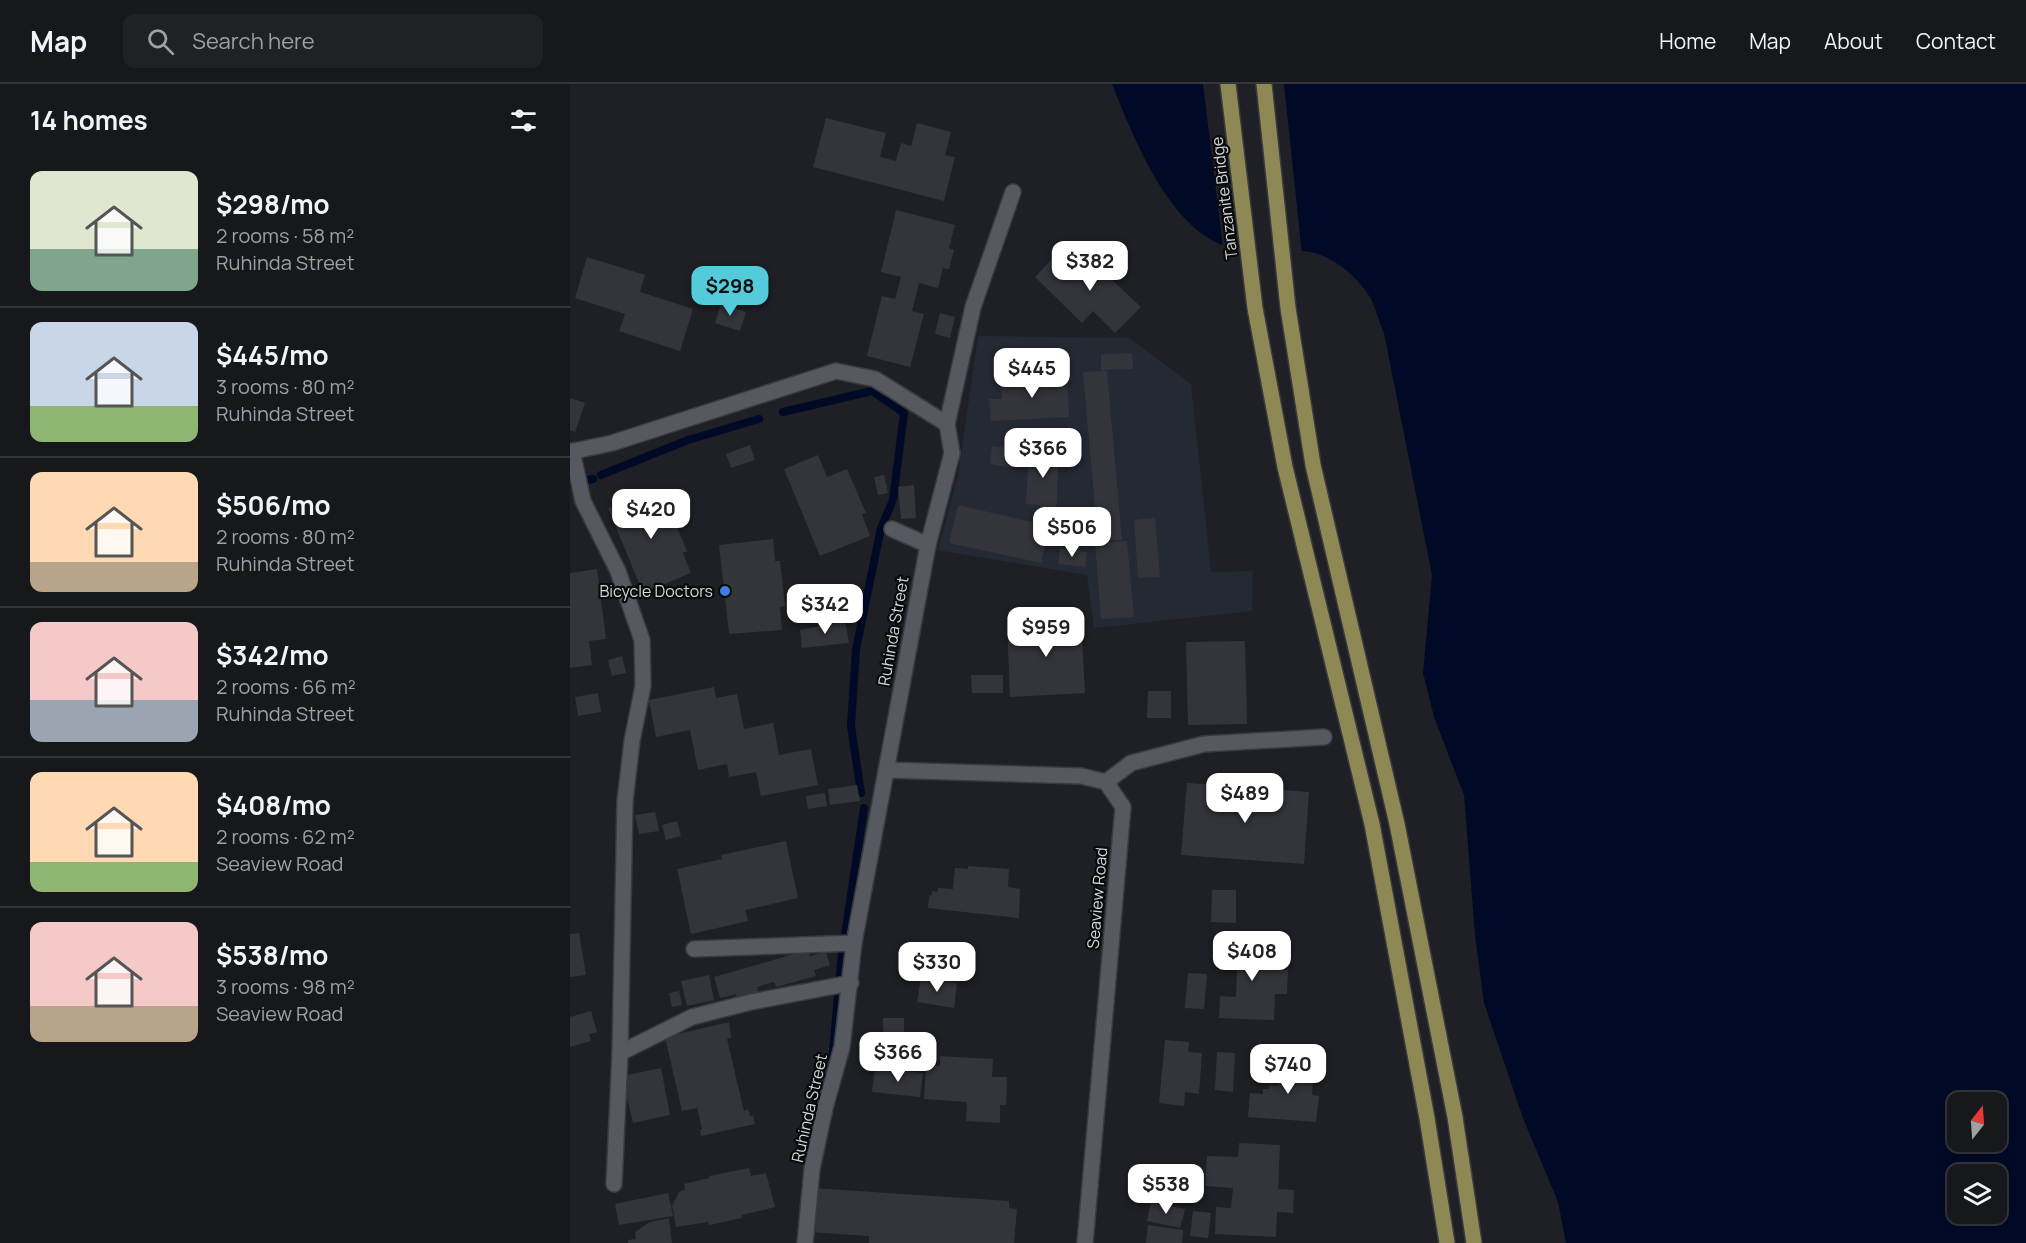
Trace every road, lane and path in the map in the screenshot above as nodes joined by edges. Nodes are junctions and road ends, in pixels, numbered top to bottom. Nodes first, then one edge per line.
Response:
1 (1228, 84) edge
2 (1264, 84) edge
3 (1013, 192) dead end
4 (947, 424) junction
5 (571, 452) edge
6 (891, 529) dead end
7 (928, 545) junction
8 (1324, 737) dead end
9 (886, 770) junction
10 (1106, 782) junction
11 (854, 943) junction
12 (694, 949) dead end
13 (851, 983) junction
14 (620, 1053) junction
15 (614, 1184) dead end
16 (805, 1243) edge
17 (1085, 1243) edge
18 (1448, 1243) edge
19 (1474, 1243) edge

1 - 18 main road, Tanzanite Bridge
2 - 19 main road
3 - 4 street
4 - 5 street
4 - 7 street, Ruhinda Street
5 - 14 street
6 - 7 street
7 - 9 street, Ruhinda Street
8 - 10 street
9 - 10 street
9 - 11 street, Ruhinda Street
10 - 17 street, Seaview Road
11 - 12 street
11 - 13 street, Ruhinda Street
13 - 14 street
13 - 16 street, Ruhinda Street
14 - 15 street

